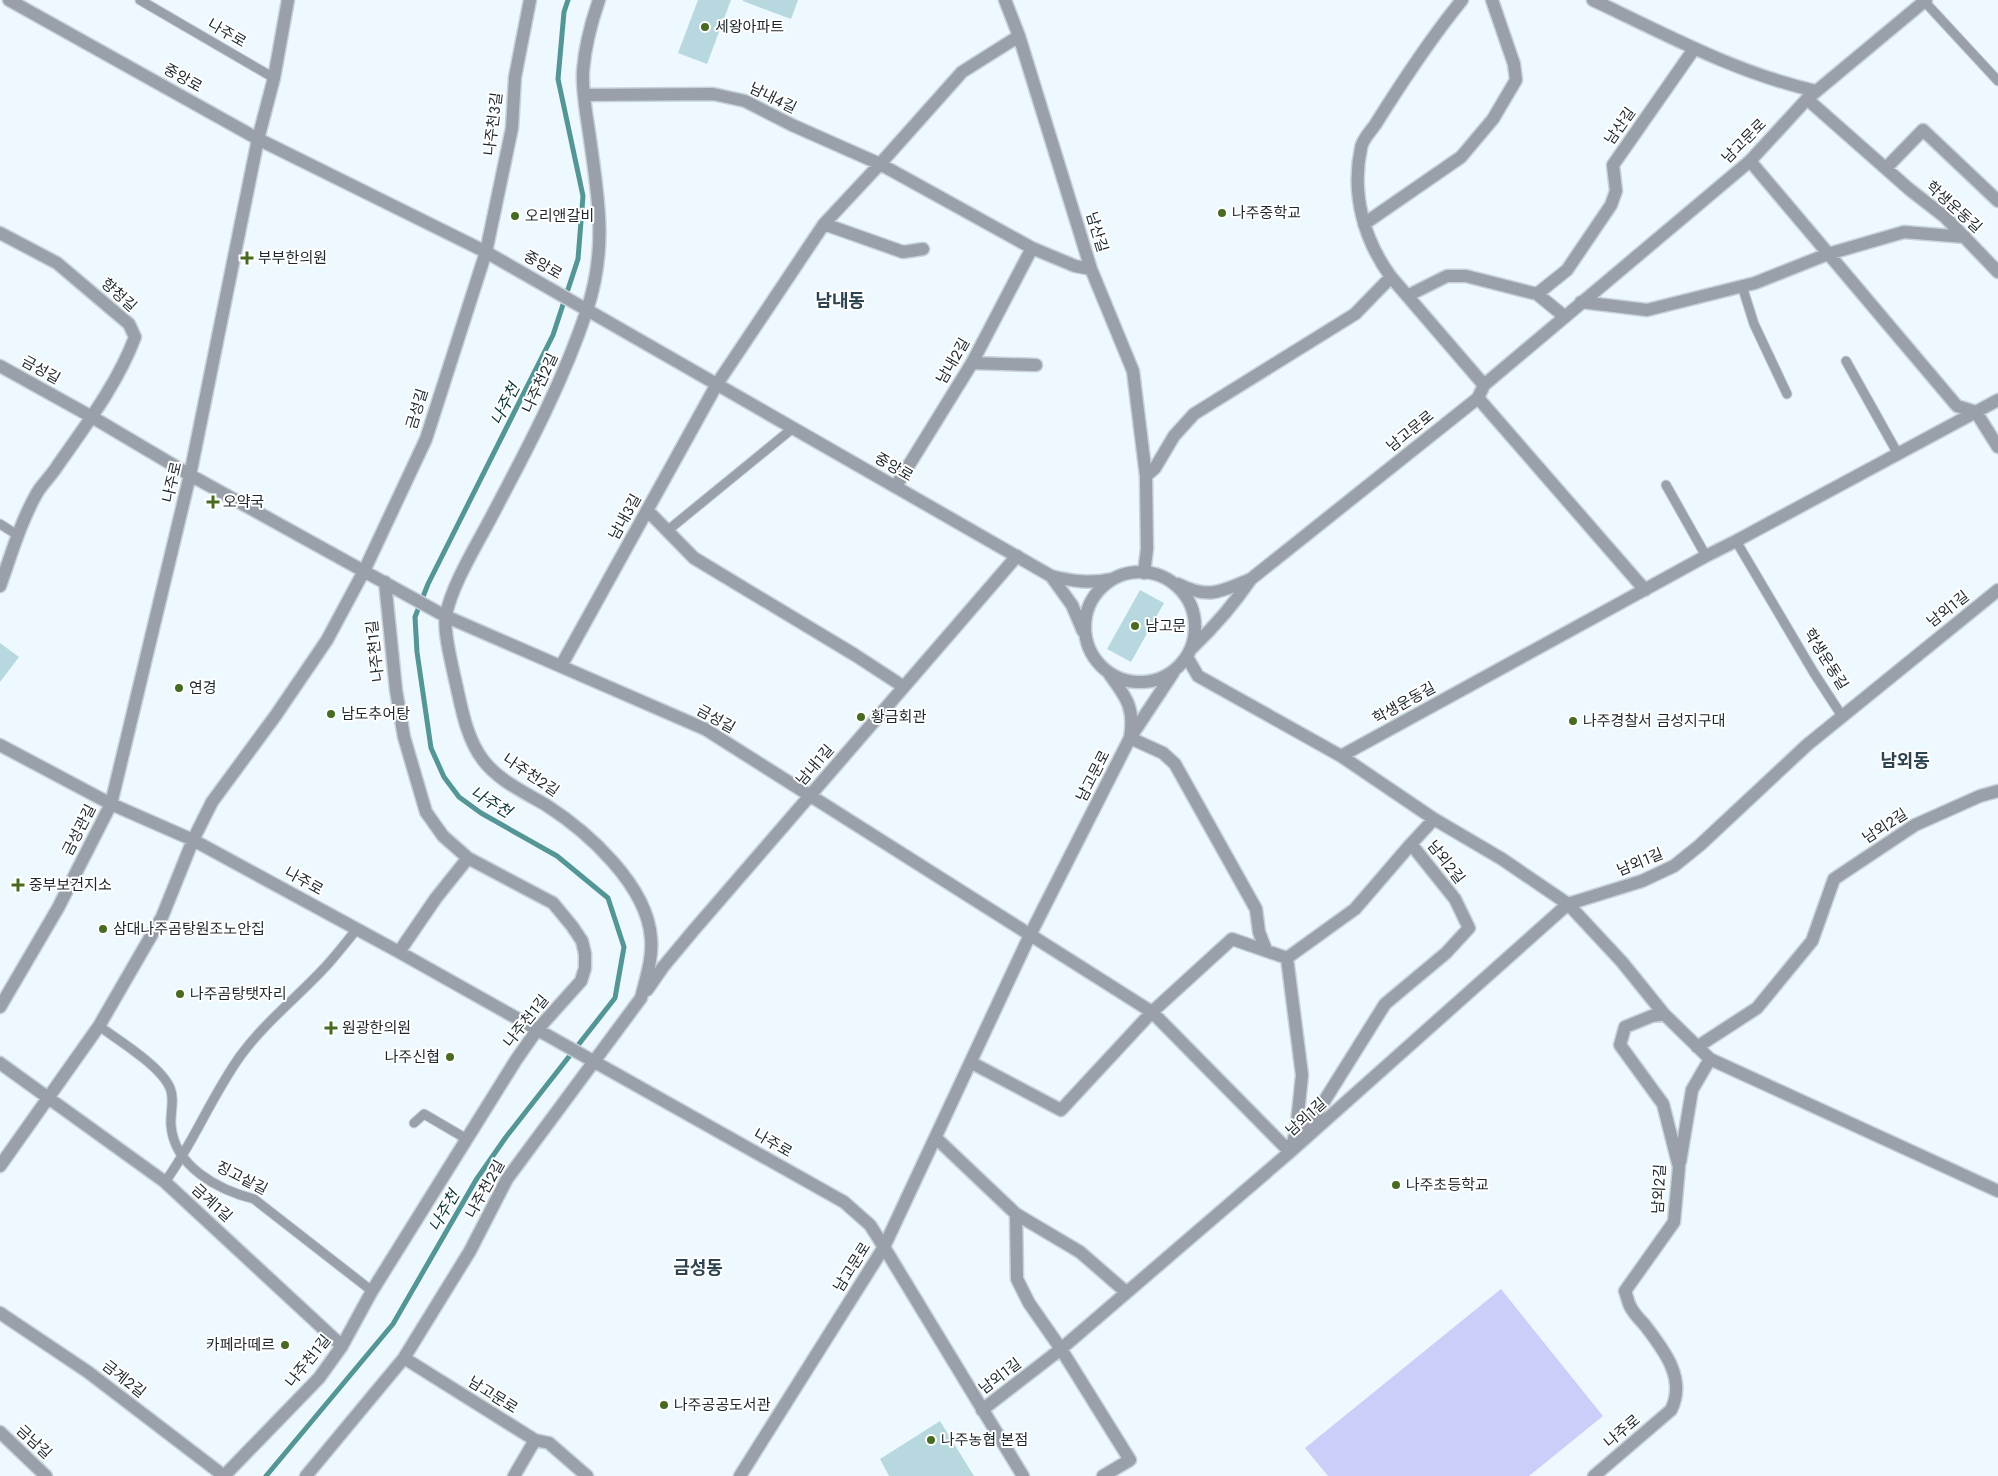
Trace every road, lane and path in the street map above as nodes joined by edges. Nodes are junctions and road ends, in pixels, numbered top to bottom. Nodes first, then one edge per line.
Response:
1 (9, 0) edge
2 (140, 0) edge
3 (288, 0) edge
4 (530, 0) edge
5 (599, 0) edge
6 (1005, 0) edge
7 (1462, 0) edge
8 (1492, 0) edge
9 (1593, 0) edge
10 (1925, 1) edge
11 (1608, 3) edge
12 (1019, 36) junction
13 (1694, 49) junction
14 (274, 78) junction
15 (1998, 81) edge
16 (585, 95) junction
17 (1811, 95) junction
18 (258, 139) junction
19 (1750, 161) junction
20 (880, 164) junction
21 (1886, 168) junction
22 (1998, 201) edge
23 (824, 224) junction
24 (1364, 224) junction
25 (0, 233) edge
26 (1965, 237) junction
27 (1032, 248) junction
28 (923, 249) dead end
29 (486, 252) junction
30 (1828, 254) junction
31 (1091, 269) junction
32 (1998, 272) edge
33 (1391, 277) junction
34 (1742, 286) junction
35 (1537, 294) junction
36 (1407, 296) junction
37 (1581, 302) junction
38 (584, 307) junction
39 (1564, 316) junction
40 (1846, 360) dead end
41 (972, 363) junction
42 (1036, 365) dead end
43 (0, 366) edge
44 (717, 384) junction
45 (1484, 384) junction
46 (1787, 394) dead end
47 (1478, 398) junction
48 (1998, 400) edge
49 (1976, 412) junction
50 (92, 417) junction
51 (793, 428) junction
52 (1998, 447) edge
53 (1898, 454) junction
54 (190, 476) junction
55 (1146, 476) junction
56 (1666, 485) dead end
57 (896, 486) junction
58 (647, 510) junction
59 (0, 524) edge
60 (667, 530) junction
61 (18, 536) junction
62 (1736, 541) junction
63 (1017, 556) junction
64 (1706, 556) junction
65 (364, 570) junction
66 (1144, 572) junction
67 (1051, 576) junction
68 (1166, 578) junction
69 (1112, 579) junction
70 (1252, 579) junction
71 (385, 582) junction
72 (0, 586) edge
73 (1645, 590) junction
74 (1998, 590) edge
75 (446, 616) junction
76 (1088, 645) junction
77 (1188, 654) junction
78 (561, 666) junction
79 (1175, 670) junction
80 (1108, 673) junction
81 (904, 687) junction
82 (1842, 716) junction
83 (1130, 738) junction
84 (0, 744) edge
85 (1341, 756) junction
86 (1998, 791) edge
87 (810, 796) junction
88 (111, 804) junction
89 (1434, 819) junction
90 (193, 840) junction
91 (1411, 844) junction
92 (468, 858) junction
93 (1568, 904) junction
94 (357, 929) junction
95 (1030, 936) junction
96 (1266, 950) junction
97 (399, 952) junction
98 (1287, 958) junction
99 (641, 998) junction
100 (0, 1006) edge
101 (1152, 1012) junction
102 (1664, 1014) junction
103 (99, 1026) junction
104 (540, 1031) junction
105 (1697, 1047) junction
106 (590, 1058) junction
107 (1710, 1059) junction
108 (0, 1063) edge
109 (972, 1063) junction
110 (49, 1098) junction
111 (414, 1123) dead end
112 (1296, 1132) junction
113 (466, 1138) junction
114 (936, 1138) junction
115 (1290, 1152) junction
116 (184, 1156) junction
117 (0, 1166) edge
118 (1679, 1167) junction
119 (166, 1182) junction
120 (1998, 1190) edge
121 (1016, 1214) junction
122 (884, 1247) junction
123 (372, 1291) junction
124 (1126, 1292) junction
125 (0, 1313) edge
126 (342, 1346) junction
127 (1061, 1349) junction
128 (404, 1358) junction
129 (982, 1410) junction
130 (1671, 1410) joint
131 (0, 1432) edge
132 (535, 1440) junction
133 (46, 1476) edge
134 (224, 1476) edge
135 (306, 1476) edge
136 (514, 1476) edge
137 (587, 1476) edge
138 (740, 1476) edge
139 (1023, 1476) edge
140 (1103, 1476) edge
141 (1594, 1476) edge

1 - 18 street, 중앙로
2 - 14 lane, 나주로
3 - 14 street, 나주로
4 - 29 street, 나주천3길
5 - 16 street, 나주천2길
6 - 12 street, 남산길
7 - 24 street
8 - 24 street
9 - 11 street
10 - 15 lane
10 - 17 street, 남고문로
11 - 13 street
12 - 20 street
12 - 31 street, 남산길
13 - 17 street
13 - 35 street, 남산길
14 - 18 street, 나주로
16 - 20 street, 남내4길
16 - 38 street, 나주천2길
17 - 19 street, 남고문로
17 - 21 street, 학생운동길
18 - 29 street, 중앙로
18 - 54 street, 나주로
19 - 30 street
19 - 37 street, 남고문로
20 - 23 street
20 - 27 street, 남내4길
21 - 22 street
21 - 26 street, 학생운동길
23 - 28 street
23 - 44 street
24 - 33 street
25 - 50 street, 향청길
26 - 30 street
26 - 32 street, 학생운동길
27 - 31 street, 남내4길
27 - 41 street, 남내2길
29 - 38 street, 중앙로
29 - 65 street, 금성길
30 - 34 street
30 - 49 street
31 - 55 street, 남산길
33 - 36 street
33 - 55 street
34 - 37 street
34 - 46 lane
35 - 36 street
35 - 39 street
36 - 45 street
37 - 39 street, 남고문로
38 - 44 street, 중앙로
38 - 75 street, 나주천2길
39 - 45 street, 남고문로
40 - 53 lane
41 - 42 street
41 - 57 street, 남내2길
43 - 50 street, 금성길
44 - 51 street, 중앙로
44 - 58 street, 남내3길
45 - 47 street, 남고문로
47 - 70 street, 남고문로
47 - 73 street
48 - 49 street, 학생운동길
49 - 52 street
49 - 53 street, 학생운동길
50 - 54 street, 금성길
50 - 61 street
51 - 57 street, 중앙로
51 - 60 lane
53 - 62 street, 학생운동길
54 - 65 street, 금성길
54 - 88 street, 나주로
55 - 66 street, 남산길
56 - 64 lane
57 - 63 street, 중앙로
58 - 60 street
58 - 78 street, 남내3길
59 - 61 lane
60 - 81 street
61 - 72 street
62 - 64 street, 학생운동길
62 - 82 lane, 학생운동길
63 - 67 street, 중앙로
63 - 81 street, 남내1길
64 - 73 street, 학생운동길
65 - 71 street, 금성길
65 - 90 street
66 - 68 street
66 - 69 street
67 - 69 street
67 - 76 street
68 - 70 street
68 - 77 street
69 - 76 street
70 - 77 street
71 - 75 street, 금성길
71 - 92 street, 나주천1길
73 - 85 street, 학생운동길
74 - 82 street, 남외1길
75 - 78 street, 금성길
75 - 99 street, 나주천2길
76 - 80 street
77 - 79 street
77 - 85 street
78 - 87 street, 금성길
79 - 80 street
79 - 83 street, 남고문로
80 - 83 street
81 - 87 street, 남내1길
82 - 93 street, 남외1길
83 - 95 street, 남고문로
83 - 96 street
84 - 88 street, 금성관길
85 - 89 street, 남외2길
86 - 105 street, 남외2길
87 - 95 street, 금성길
87 - 99 street, 남내1길
88 - 90 street, 나주로
88 - 100 street, 금성관길
89 - 91 street, 남외2길
89 - 93 street, 남외2길
90 - 94 street, 나주로
90 - 103 street
91 - 98 street, 남외2길
91 - 112 street, 남외2길
92 - 97 street
92 - 104 street, 나주천1길
93 - 102 street, 남외2길
93 - 115 street, 남외1길
94 - 97 street, 나주로
94 - 116 lane
95 - 101 street, 남외1길
95 - 109 street, 남고문로
96 - 98 street
96 - 101 street
97 - 104 street, 나주로
98 - 112 street, 남외1길
99 - 106 street, 나주천2길
101 - 109 street
101 - 115 street, 남외1길
102 - 105 street, 남외2길
102 - 118 street, 남외2길
103 - 110 street
103 - 116 lane, 징고샅길
104 - 106 street, 나주로
104 - 113 street, 나주천1길
105 - 107 street, 남외2길
106 - 122 street, 나주로
106 - 128 street, 나주천2길
107 - 118 street
107 - 120 street, 남외2길
108 - 110 street
109 - 114 street, 남고문로
110 - 117 street
110 - 119 street, 금계1길
111 - 113 lane
112 - 115 street, 남외1길
113 - 123 street, 나주천1길
114 - 121 street
114 - 122 street, 남고문로
115 - 124 street, 남외1길
116 - 119 lane
116 - 123 lane, 징고샅길
118 - 130 street, 남외2길
119 - 126 street, 금계1길
121 - 124 street
121 - 127 street
122 - 129 street, 나주로
122 - 138 street, 남고문로
123 - 126 street, 나주천1길
124 - 127 street, 남외1길
125 - 134 street, 금계2길
126 - 134 street, 나주천1길
127 - 129 street, 남외1길
127 - 140 street
128 - 132 street, 남고문로
128 - 135 street, 나주천2길
129 - 139 street, 나주로
130 - 141 street, 나주로
131 - 133 street, 금남길
132 - 136 street
132 - 137 street, 남고문로

